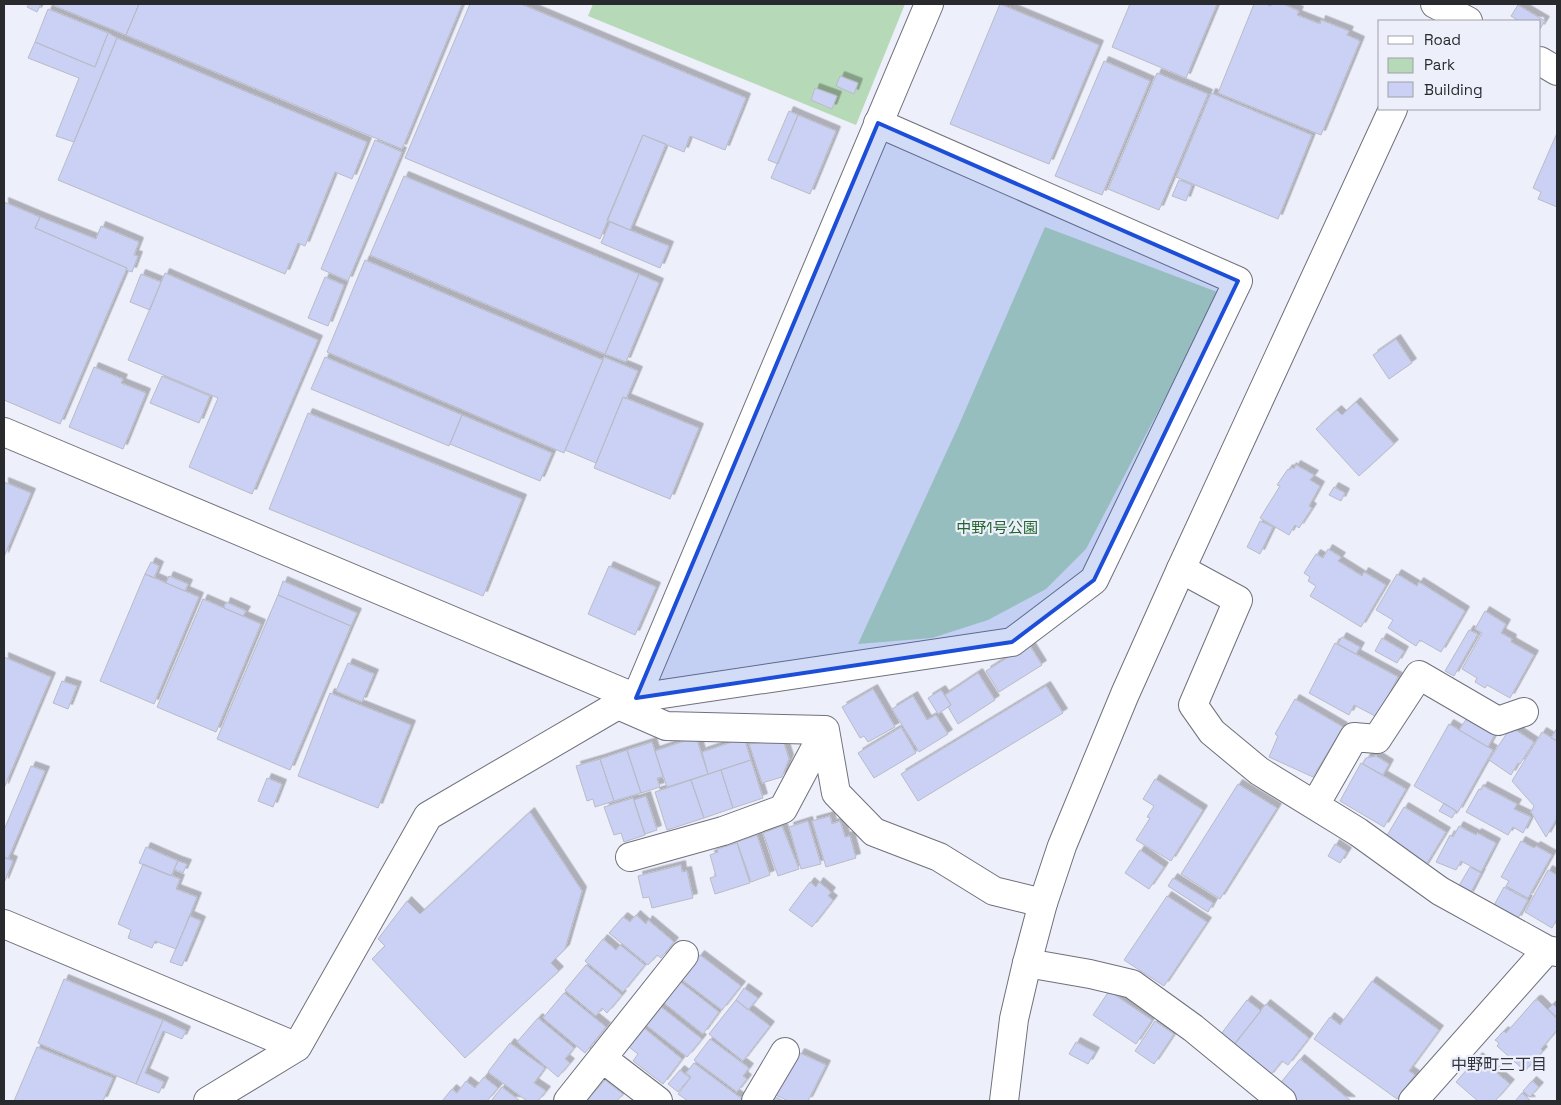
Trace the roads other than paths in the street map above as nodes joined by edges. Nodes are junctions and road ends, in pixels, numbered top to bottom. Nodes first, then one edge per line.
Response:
1 (929, 4) edge
2 (1436, 9) edge
3 (1465, 20) edge
4 (1541, 62) edge
5 (1557, 71) edge
6 (1393, 110) edge
7 (878, 123) junction
8 (4, 432) edge
9 (1181, 569) junction
10 (627, 701) junction
11 (1524, 712) dead end
12 (825, 730) junction
13 (1315, 805) junction
14 (630, 857) dead end
15 (1043, 903) junction
16 (4, 924) edge
17 (1552, 951) edge
18 (684, 955) dead end
19 (1027, 963) junction
20 (297, 1047) junction
21 (785, 1052) dead end
22 (602, 1058) junction
23 (208, 1101) edge
24 (568, 1101) edge
25 (658, 1101) edge
26 (756, 1101) edge
27 (1004, 1101) edge
28 (1282, 1101) edge
29 (1414, 1101) edge

1 - 7 street
2 - 3 street
4 - 5 street
6 - 9 street
7 - 10 street
7 - 10 street
8 - 10 street
9 - 13 street
9 - 15 street
10 - 12 street
10 - 20 street
11 - 13 street
12 - 14 street
12 - 15 street
13 - 17 street
15 - 19 street
16 - 20 street
17 - 29 street
18 - 22 street
19 - 27 street
19 - 28 street
20 - 23 street
21 - 26 street
22 - 24 street
22 - 25 street

